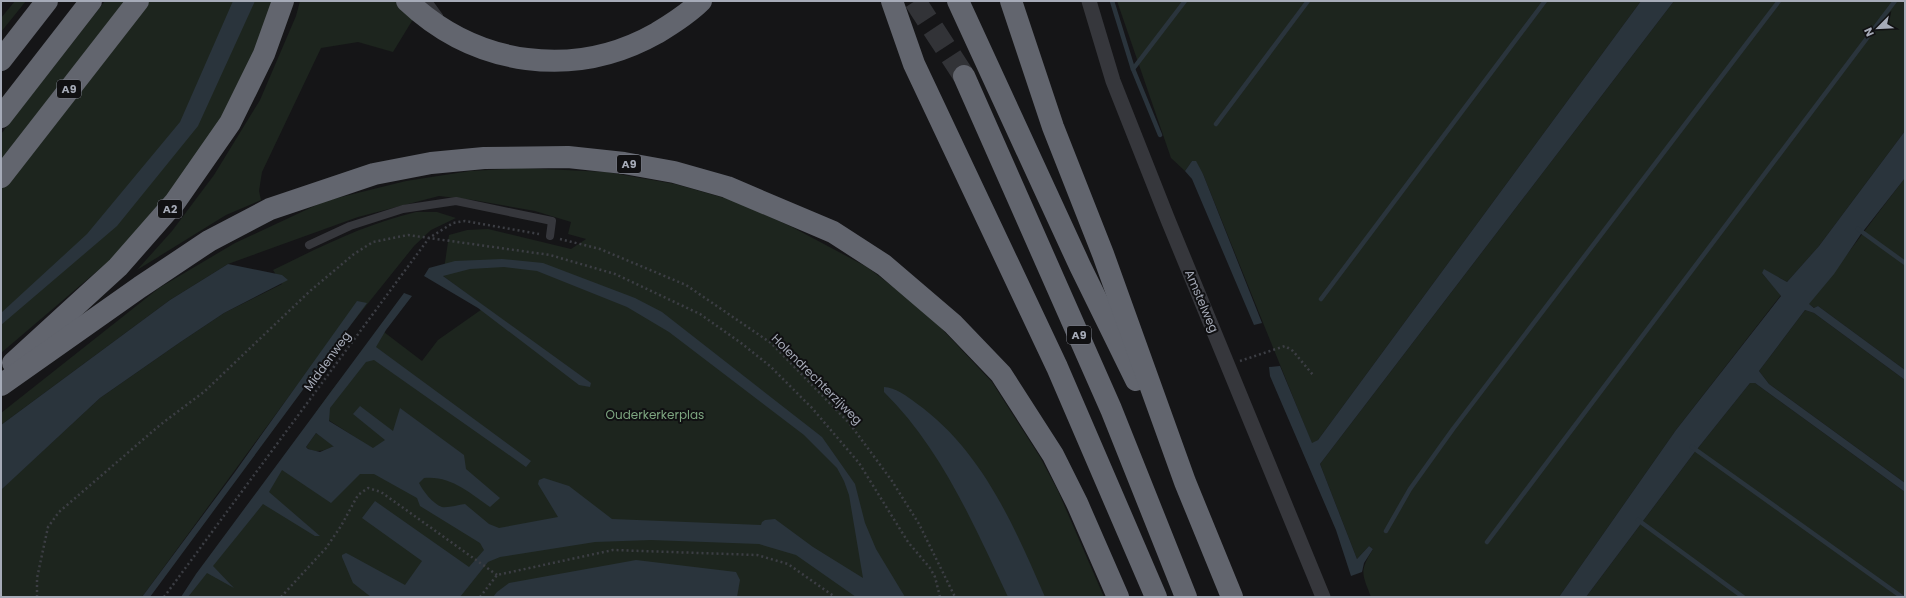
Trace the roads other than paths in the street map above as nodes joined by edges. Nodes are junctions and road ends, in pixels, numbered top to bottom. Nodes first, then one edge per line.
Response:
1 (47, 1) edge
2 (91, 1) edge
3 (138, 1) edge
4 (283, 1) edge
5 (407, 1) edge
6 (428, 1) edge
7 (701, 1) edge
8 (892, 1) edge
9 (958, 1) edge
10 (1011, 1) edge
11 (1089, 1) edge
12 (453, 36) junction
13 (1, 60) edge
14 (964, 76) tunnel mouth
15 (1, 117) edge
16 (1, 177) edge
17 (550, 236) road end
18 (309, 245) dead end
19 (1, 375) edge
20 (1, 385) edge
21 (1185, 482) junction
22 (1118, 597) edge
23 (1156, 597) edge
24 (1186, 597) edge
25 (1232, 597) edge
26 (1323, 597) edge

1 - 13 highway
2 - 15 highway
3 - 16 highway, A9
4 - 19 highway, A2
5 - 12 highway
6 - 12 lane
7 - 12 highway
8 - 23 highway
9 - 21 highway, A9
10 - 21 highway, A9
11 - 26 street, Amstelweg
14 - 24 highway, A9
17 - 18 lane
20 - 22 highway, A9
21 - 25 highway, A9

